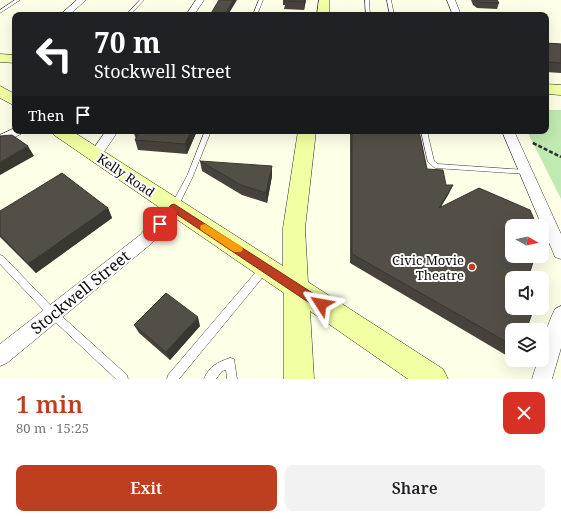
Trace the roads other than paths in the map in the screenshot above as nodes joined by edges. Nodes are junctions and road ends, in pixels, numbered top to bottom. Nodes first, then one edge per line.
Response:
1 (18, 0) edge
2 (82, 0) edge
3 (142, 0) edge
4 (200, 0) edge
5 (261, 0) edge
6 (324, 0) edge
7 (367, 0) edge
8 (389, 0) edge
9 (451, 0) edge
10 (0, 12) edge
11 (68, 12) edge
12 (131, 12) edge
13 (192, 12) edge
14 (256, 12) edge
15 (323, 12) edge
16 (368, 12) edge
17 (391, 12) edge
18 (456, 12) edge
19 (549, 89) edge
20 (561, 90) edge
21 (0, 91) edge
22 (12, 99) edge
23 (12, 134) edge
24 (64, 134) edge
25 (110, 134) edge
26 (207, 134) edge
27 (307, 134) edge
28 (425, 134) edge
29 (509, 134) edge
30 (0, 140) edge
31 (95, 155) junction
32 (526, 172) junction
33 (174, 207) junction
34 (561, 252) edge
35 (0, 258) edge
36 (266, 268) junction
37 (296, 288) junction
38 (53, 314) junction
39 (561, 315) edge
40 (0, 356) edge
41 (123, 379) edge
42 (172, 379) edge
43 (209, 379) edge
44 (232, 379) edge
45 (299, 379) edge
46 (433, 379) edge
47 (542, 379) edge

1 - 10 lane
2 - 11 street
3 - 12 lane
4 - 13 street
5 - 14 lane
6 - 15 street
7 - 16 lane
8 - 17 lane
9 - 18 street
19 - 20 street
21 - 22 street
23 - 30 street
24 - 31 street, Kelly Road
25 - 31 street
26 - 33 lane
27 - 37 street
28 - 32 lane
29 - 32 street
31 - 33 street, Kelly Road
32 - 34 street
33 - 36 street, Kelly Road
33 - 38 street, Stockwell Street
35 - 38 lane
36 - 37 street, Kelly Road
36 - 42 lane
37 - 45 street
37 - 46 street, Kelly Road
38 - 40 street, Stockwell Street
38 - 41 lane
39 - 47 street
43 - 44 lane

